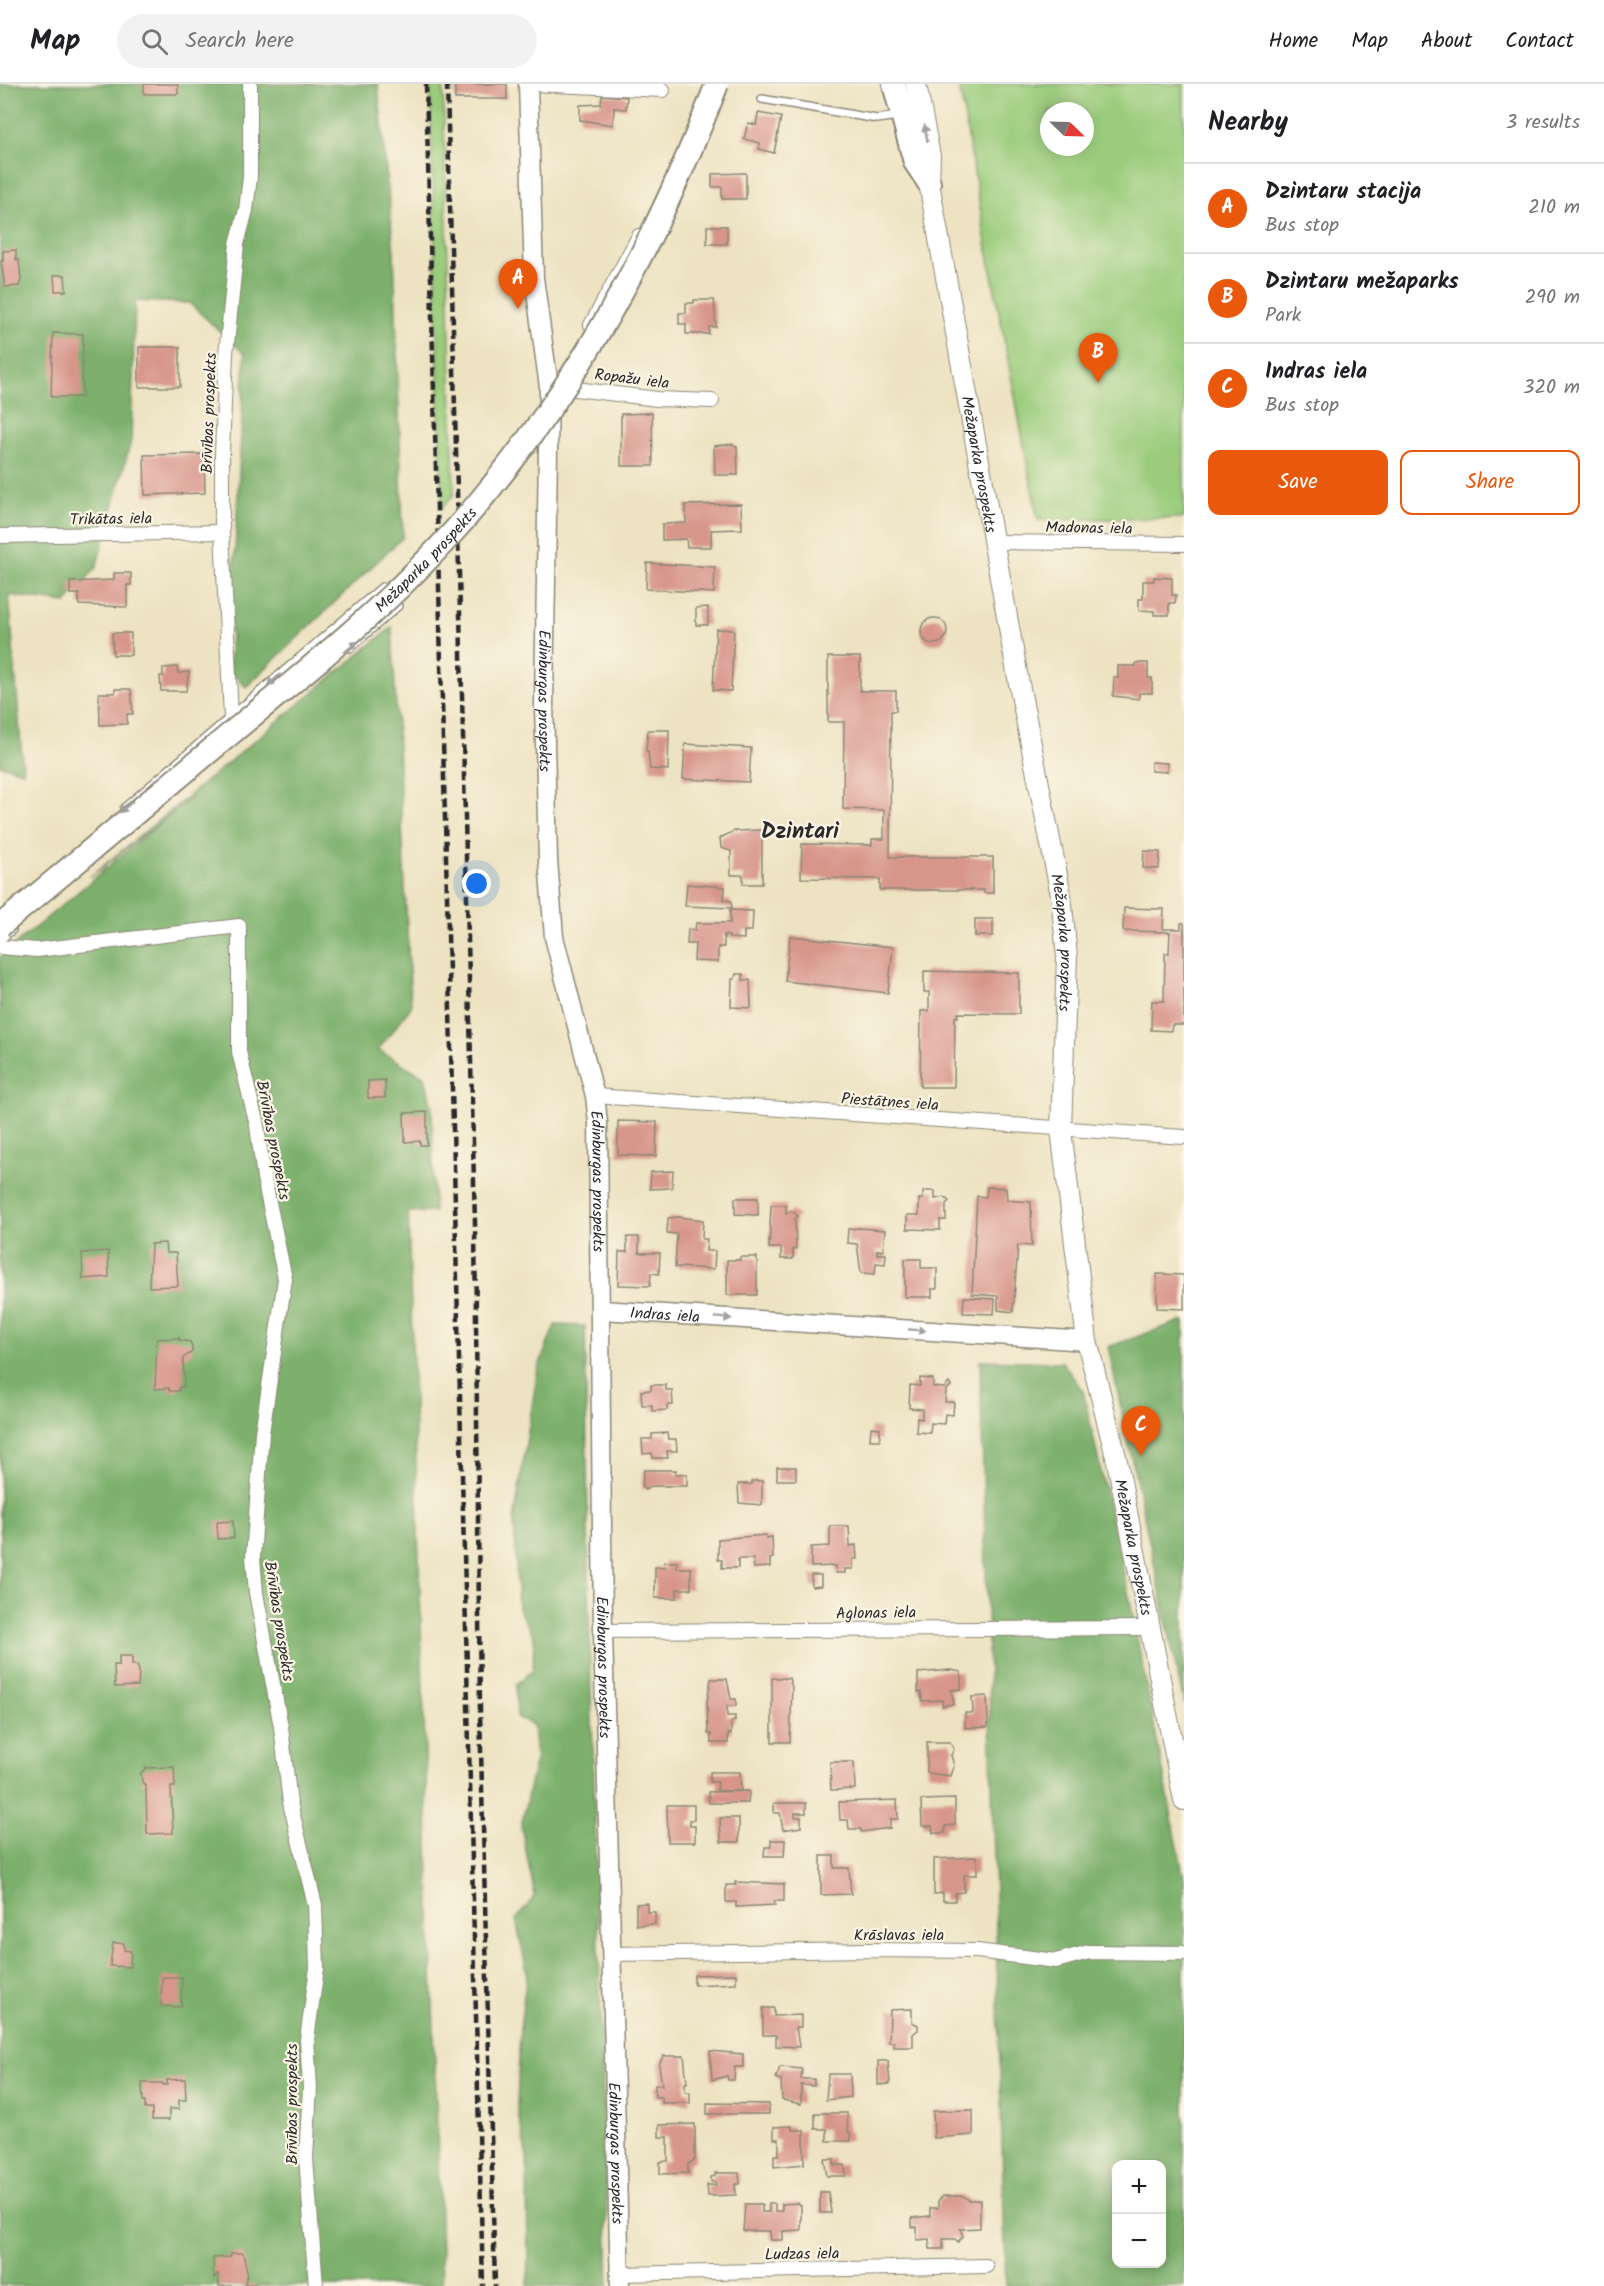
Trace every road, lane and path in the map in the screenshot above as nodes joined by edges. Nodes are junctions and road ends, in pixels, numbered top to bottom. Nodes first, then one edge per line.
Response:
1 (250, 84) edge
2 (530, 84) edge
3 (717, 84) edge
4 (894, 84) edge
5 (916, 84) edge
6 (663, 90) dead end
7 (762, 99) dead end
8 (902, 115) junction
9 (928, 183) junction
10 (654, 208) dead end
11 (549, 387) junction
12 (580, 388) junction
13 (712, 401) dead end
14 (222, 532) junction
15 (0, 536) edge
16 (994, 543) junction
17 (1184, 544) edge
18 (382, 587) dead end
19 (398, 606) dead end
20 (344, 653) dead end
21 (231, 717) junction
22 (233, 745) dead end
23 (120, 811) dead end
24 (32, 887) dead end
25 (0, 915) edge
26 (5, 937) edge
27 (595, 1096) junction
28 (1061, 1130) junction
29 (1184, 1137) edge
30 (602, 1310) junction
31 (1087, 1341) junction
32 (1150, 1628) junction
33 (603, 1631) junction
34 (1184, 1800) edge
35 (1184, 1953) edge
36 (612, 1954) junction
37 (986, 2266) dead end
38 (619, 2280) edge
39 (316, 2286) edge

1 - 14 street, Brīvības prospekts
2 - 6 street
2 - 11 street, Edinburgas prospekts
3 - 26 main road, Mežaparka prospekts, bridge
4 - 8 main road
9 -> 5 main road, Mežaparka prospekts
7 - 8 lane
8 - 9 main road
9 - 16 main road, Mežaparka prospekts
10 - 12 street
11 - 12 street, Ropažu iela
11 - 27 street, Edinburgas prospekts
12 - 13 street, Ropažu iela
14 - 15 street, Trikātas iela
14 - 21 street, Brīvības prospekts
16 - 17 street, Madonas iela
16 - 28 main road, Mežaparka prospekts
18 -> 21 lane
20 -> 19 lane
21 - 22 lane, Brīvības prospekts
21 -> 23 lane
24 - 25 lane
26 - 39 street, Brīvības prospekts
27 - 28 street, Piestātnes iela
27 - 30 street, Edinburgas prospekts
28 - 29 street, Piestātnes iela
28 - 31 main road, Mežaparka prospekts
30 -> 31 street, Indras iela
30 - 33 street, Edinburgas prospekts
31 - 32 main road, Mežaparka prospekts
32 - 33 street, Aglonas iela
32 - 34 main road, Mežaparka prospekts
33 - 36 street, Edinburgas prospekts
35 - 36 street, Krāslavas iela
36 - 38 street, Edinburgas prospekts
37 - 38 street, Ludzas iela

